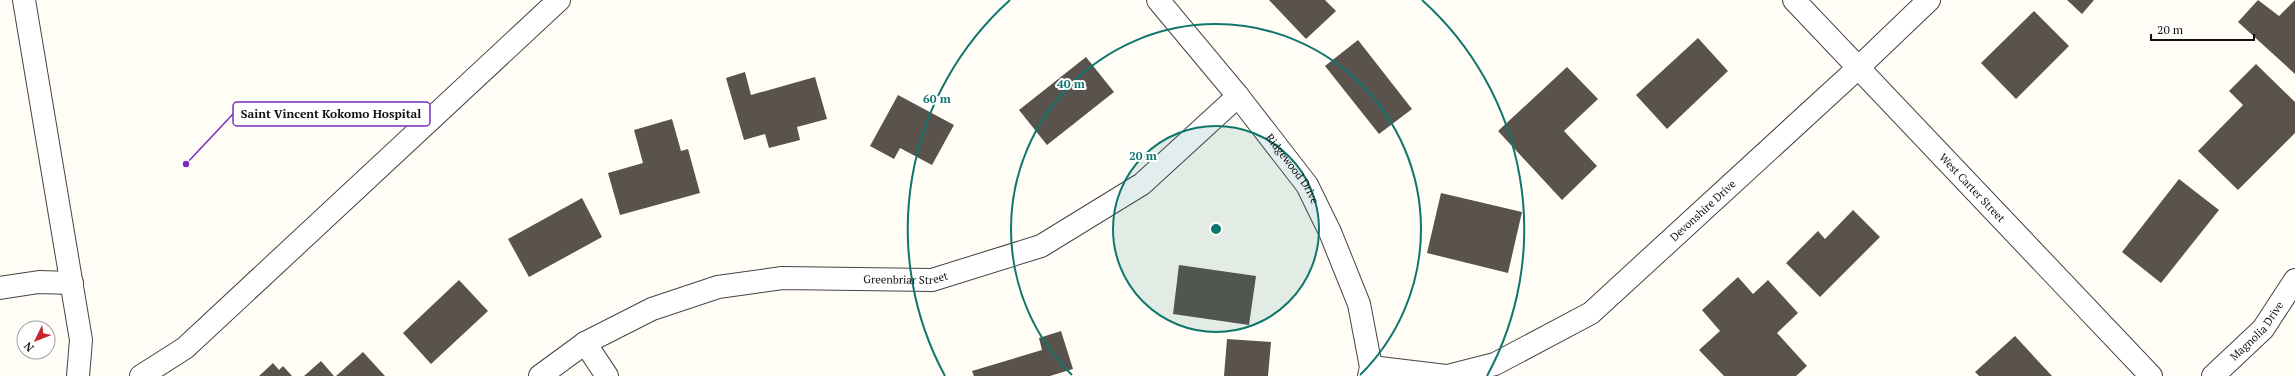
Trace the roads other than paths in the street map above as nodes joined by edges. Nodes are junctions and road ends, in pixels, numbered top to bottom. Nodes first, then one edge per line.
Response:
1 (24, 0) edge
2 (559, 0) edge
3 (1158, 0) edge
4 (1794, 0) edge
5 (1929, 0) edge
6 (1858, 68) junction
7 (1238, 96) junction
8 (2295, 280) edge
9 (72, 283) junction
10 (0, 288) edge
11 (586, 343) junction
12 (1370, 372) edge
13 (78, 376) edge
14 (141, 376) edge
15 (540, 376) edge
16 (606, 376) edge
17 (1447, 376) edge
18 (2151, 376) edge
19 (2213, 376) edge

1 - 9 street
2 - 14 street
3 - 7 street, Ridgewood Drive
4 - 6 street, West Carter Street
5 - 6 street, Devonshire Drive
6 - 17 street, Devonshire Drive
6 - 18 street, West Carter Street
7 - 11 street, Greenbriar Street
7 - 12 street, Ridgewood Drive
8 - 19 street, Magnolia Drive
9 - 10 street
9 - 13 street
11 - 15 street, Greenbriar Street
11 - 16 street
12 - 17 street, Devonshire Drive

